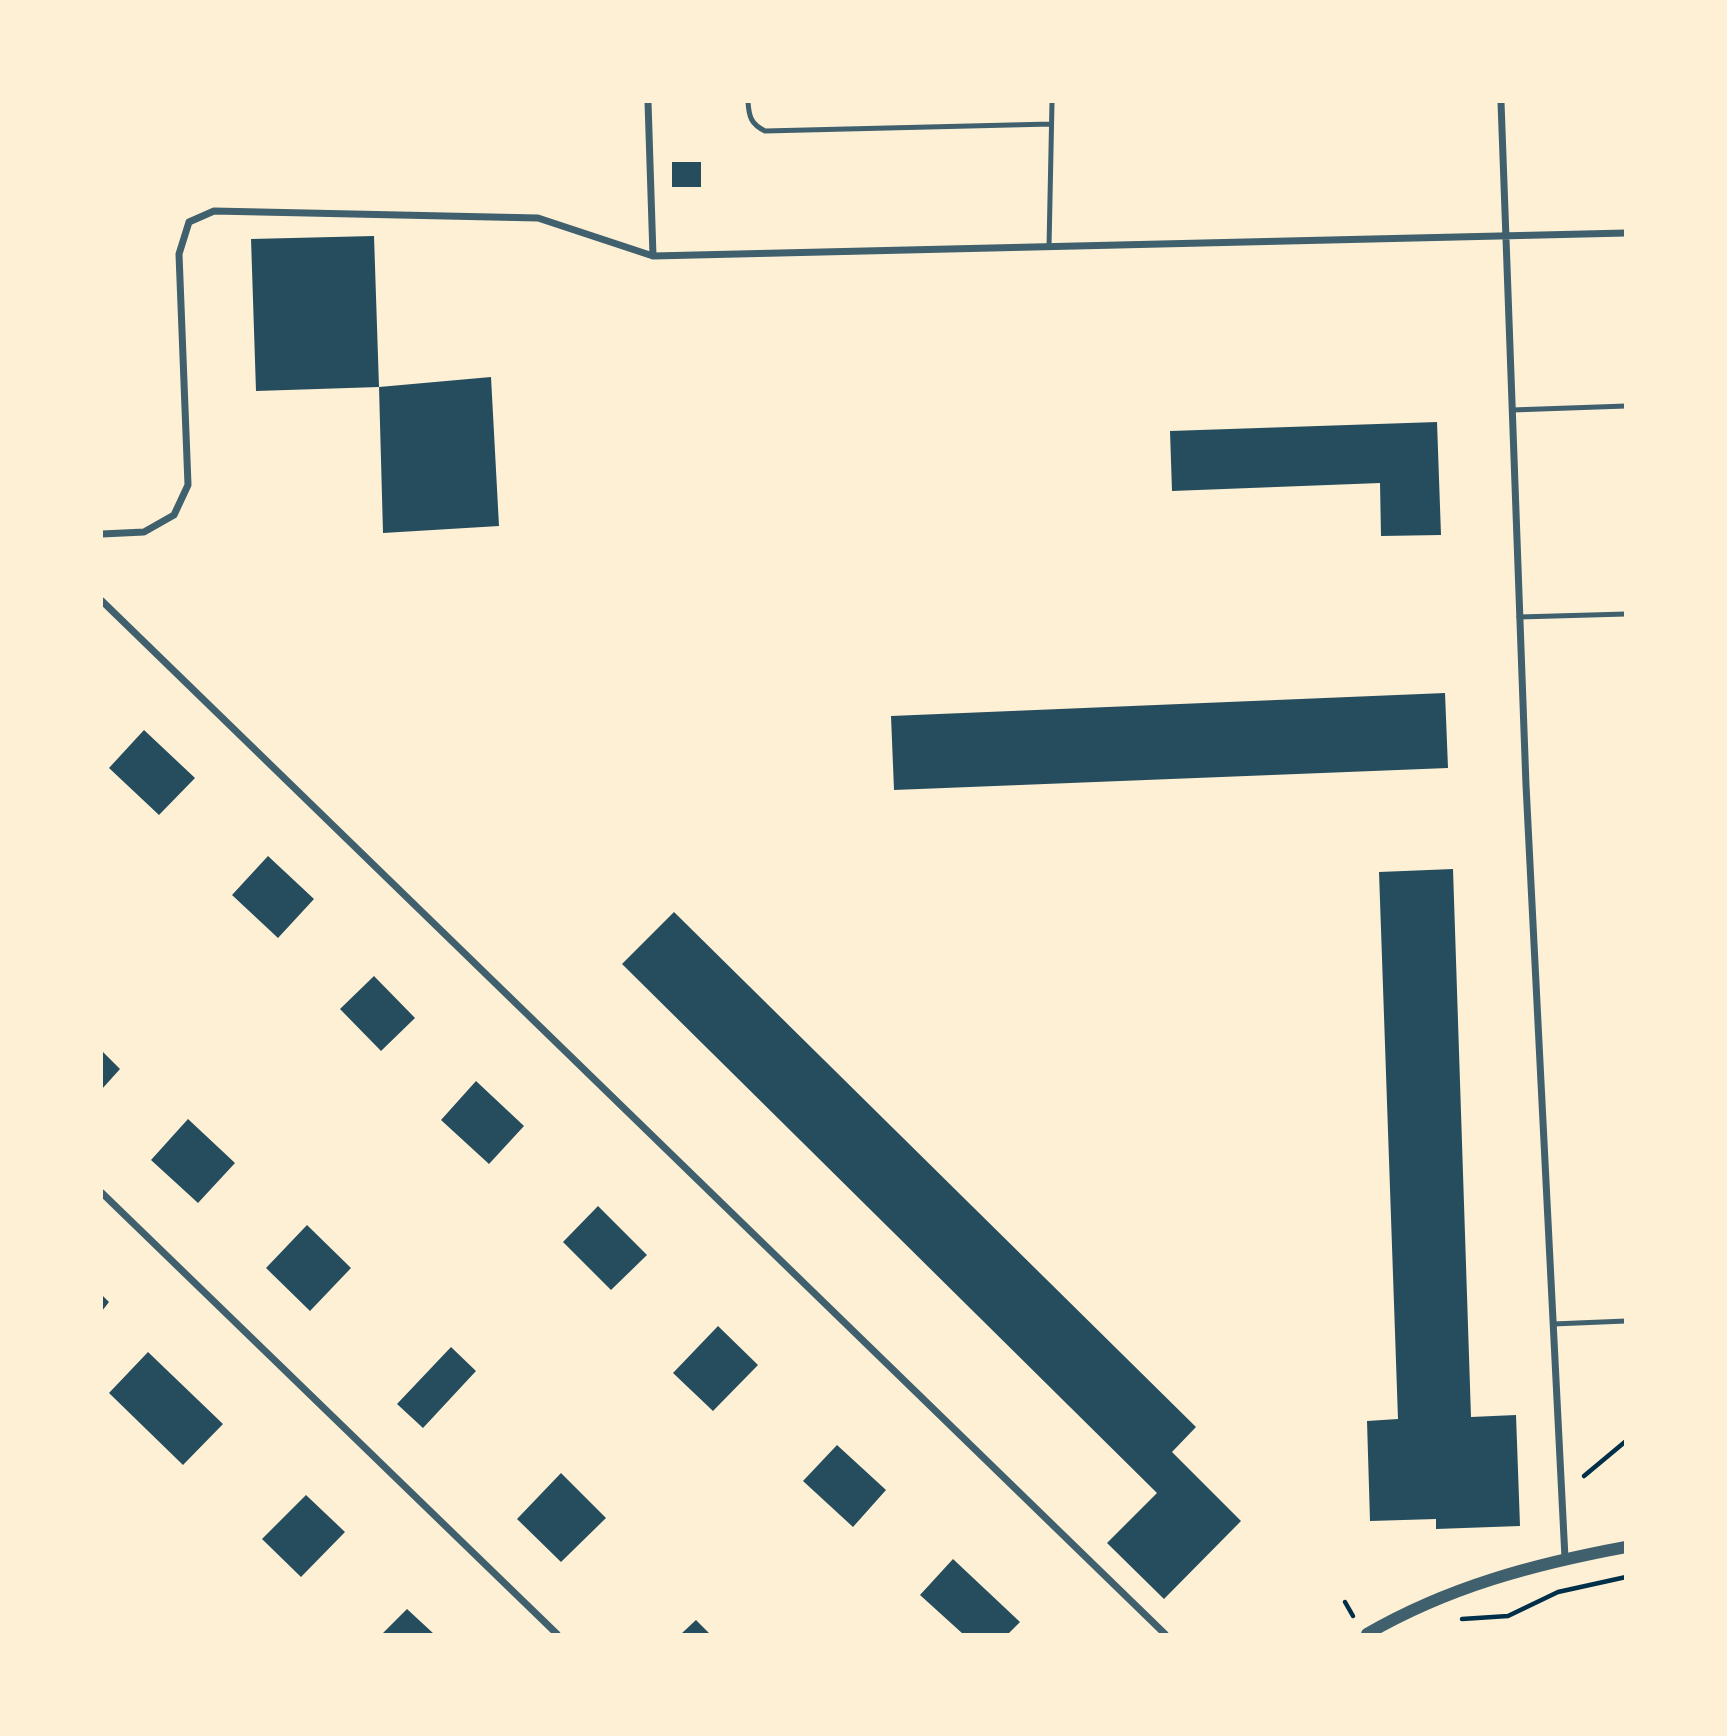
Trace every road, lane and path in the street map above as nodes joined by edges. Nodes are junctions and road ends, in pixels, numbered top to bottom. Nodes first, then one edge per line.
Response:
1 (648, 102) edge
2 (748, 102) edge
3 (1052, 102) edge
4 (1501, 102) edge
5 (1051, 124) junction
6 (1626, 233) edge
7 (1505, 237) junction
8 (1049, 247) junction
9 (653, 256) junction
10 (1626, 407) edge
11 (1512, 410) junction
12 (102, 534) edge
13 (102, 601) edge
14 (1626, 614) edge
15 (1519, 617) junction
16 (102, 1193) edge
17 (1626, 1321) edge
18 (1553, 1324) junction
19 (1626, 1441) edge
20 (1562, 1495) junction
21 (1626, 1547) edge
22 (1565, 1558) junction
23 (1626, 1577) edge
24 (1460, 1619) dead end
25 (557, 1634) edge
26 (1165, 1634) edge
27 (1367, 1634) edge

1 - 9 street
2 - 5 lane
3 - 5 lane
4 - 7 street
5 - 8 lane
6 - 7 street
7 - 8 street
7 - 11 street
8 - 9 street
9 - 12 street
10 - 11 lane
11 - 15 street
13 - 26 street
14 - 15 lane
15 - 18 street
16 - 25 street
17 - 18 lane
18 - 20 street
19 - 20 path
20 - 22 street
21 - 22 street
22 - 27 street
23 - 24 path

